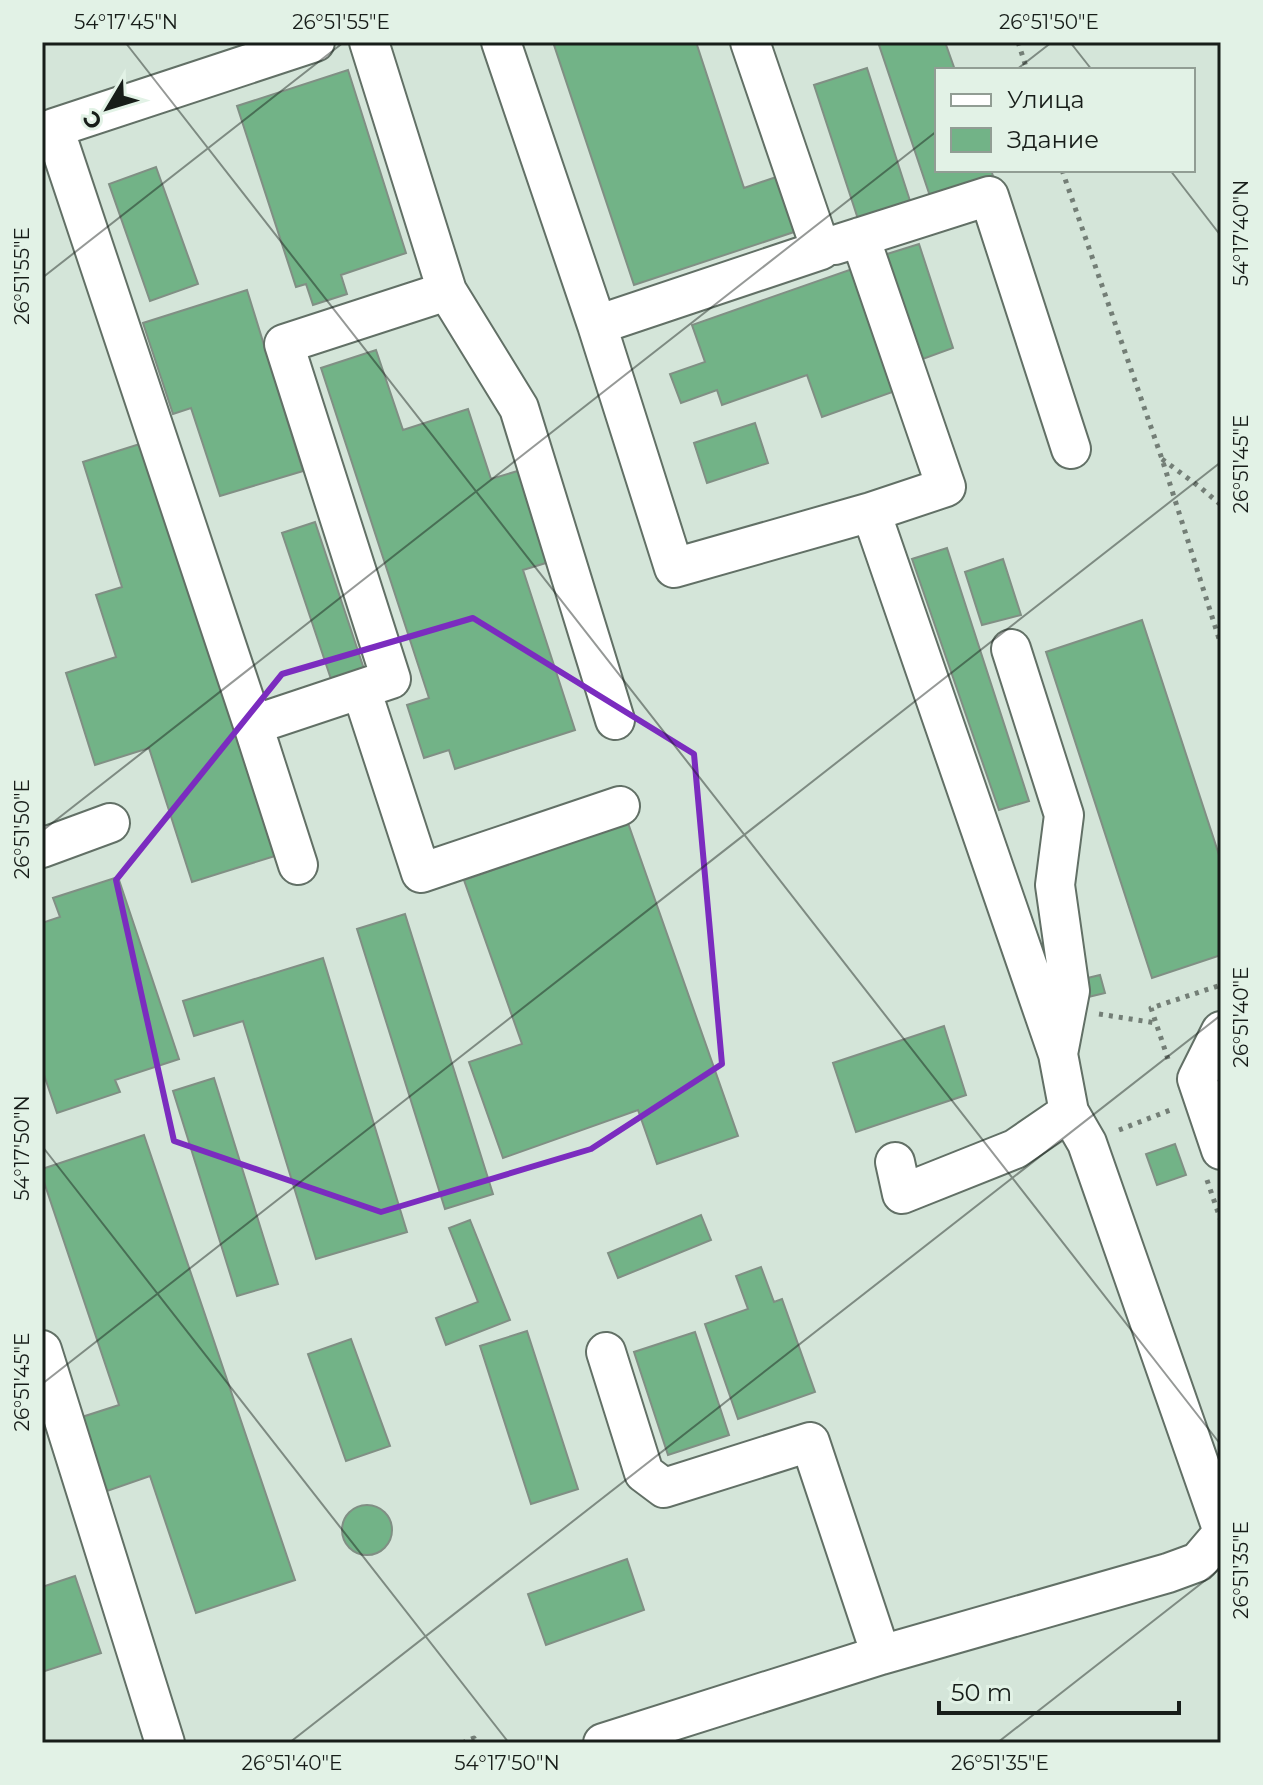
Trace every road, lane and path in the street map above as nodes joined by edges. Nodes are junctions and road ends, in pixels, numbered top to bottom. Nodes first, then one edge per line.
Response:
1 (315, 42) edge
2 (369, 42) edge
3 (501, 42) edge
4 (750, 42) edge
5 (1018, 42) edge
6 (1026, 68) edge
7 (48, 130) edge
8 (1063, 172) edge
9 (860, 237) junction
10 (821, 250) junction
11 (447, 291) junction
12 (597, 325) junction
13 (1071, 449) dead end
14 (1162, 459) junction
15 (1221, 505) edge
16 (871, 512) junction
17 (1221, 645) edge
18 (1011, 649) dead end
19 (361, 689) junction
20 (615, 720) dead end
21 (253, 725) junction
22 (620, 806) dead end
23 (110, 823) dead end
24 (42, 848) edge
25 (298, 865) dead end
26 (1221, 985) edge
27 (1066, 1008) junction
28 (1156, 1023) junction
29 (1221, 1031) edge
30 (1058, 1054) junction
31 (1169, 1064) dead end
32 (1182, 1105) dead end
33 (1078, 1128) junction
34 (1221, 1150) edge
35 (895, 1162) dead end
36 (42, 1350) edge
37 (606, 1352) dead end
38 (1221, 1526) edge
39 (1221, 1535) edge
40 (881, 1655) junction
41 (165, 1743) edge
42 (462, 1743) edge
43 (476, 1743) edge
44 (603, 1743) edge

1 - 7 lane
2 - 11 lane
3 - 12 lane
4 - 10 lane
5 - 6 path
7 - 21 lane
8 - 14 path
9 - 10 lane
9 - 13 lane
9 - 16 lane
10 - 12 lane
11 - 19 lane
11 - 20 lane
12 - 16 lane
14 - 15 path
14 - 17 path
16 - 30 lane
18 - 27 lane
19 - 21 lane
19 - 22 lane
21 - 25 lane
23 - 24 lane
26 - 28 path
27 - 28 path
27 - 30 lane
28 - 31 path
29 - 34 lane
30 - 33 lane
32 - 33 path
33 - 35 lane
33 - 38 lane
36 - 41 lane
37 - 40 lane
39 - 40 lane
40 - 44 lane
42 - 43 path

